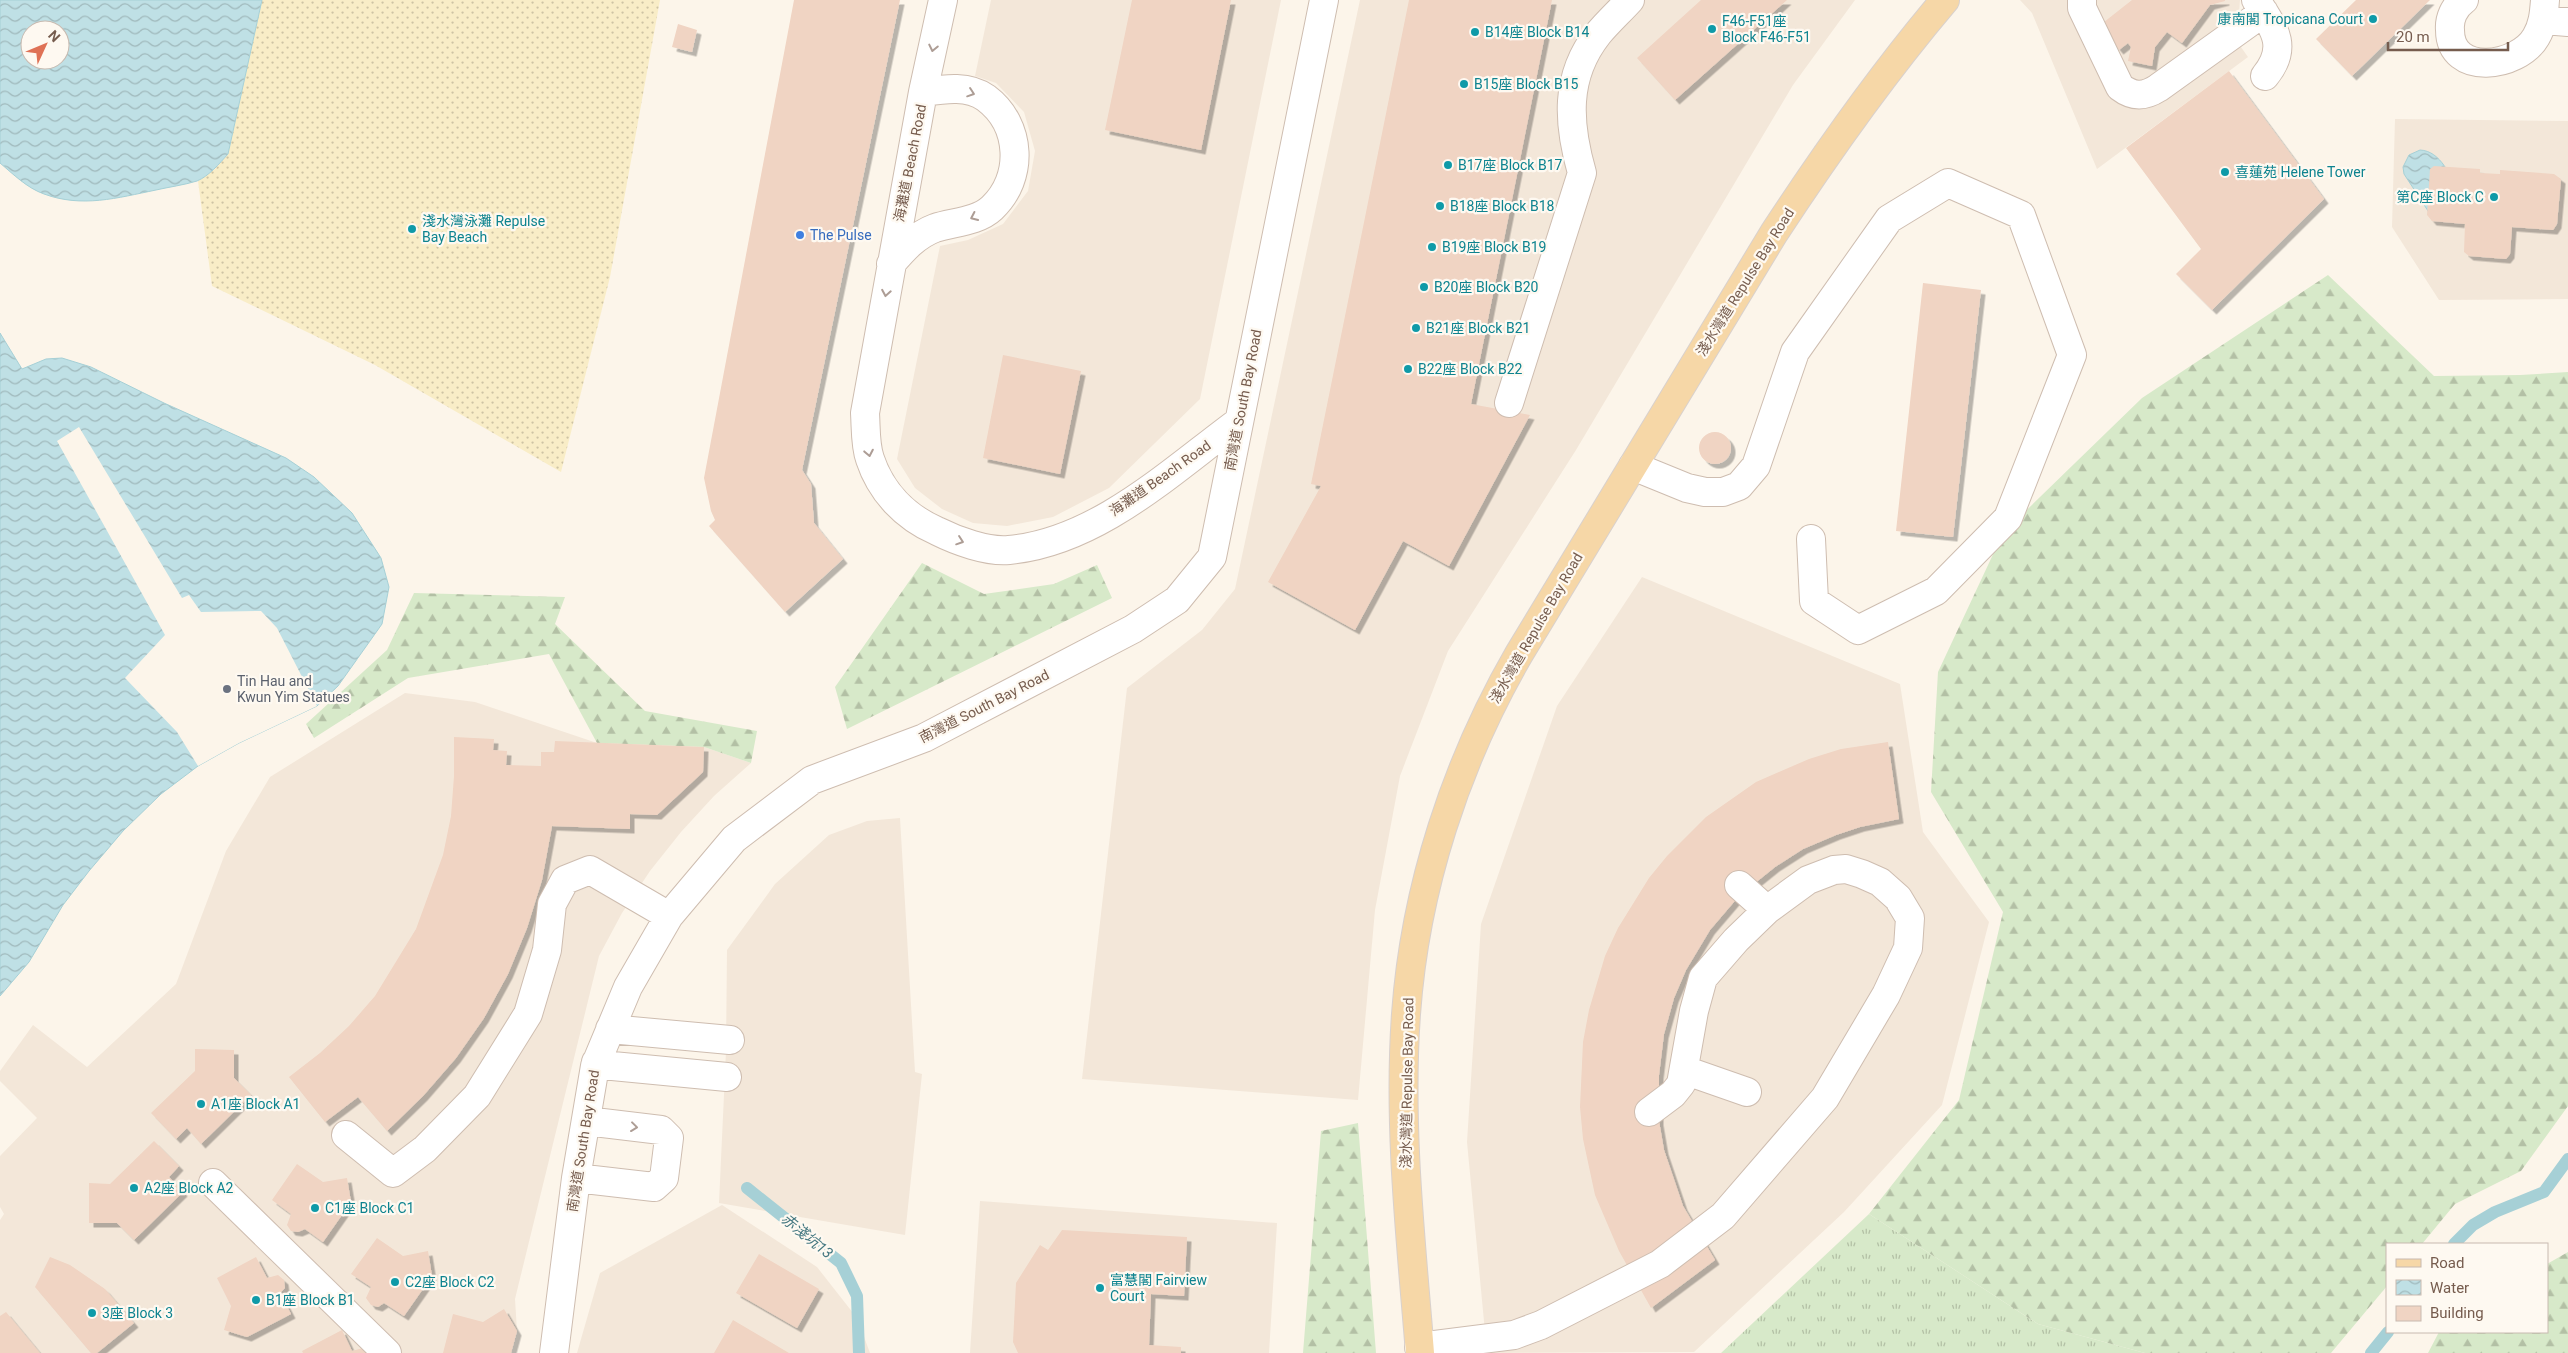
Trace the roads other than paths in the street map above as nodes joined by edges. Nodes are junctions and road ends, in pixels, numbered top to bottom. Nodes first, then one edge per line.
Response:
1 (943, 0) edge
2 (1324, 0) edge
3 (1630, 0) edge
4 (1945, 0) edge
5 (2082, 0) edge
6 (2464, 0) edge
7 (2260, 6) edge
8 (2552, 14) edge
9 (2264, 76) dead end
10 (923, 92) junction
11 (891, 264) junction
12 (1509, 403) dead end
13 (1238, 422) junction
14 (1633, 466) junction
15 (1811, 539) dead end
16 (1739, 885) dead end
17 (1767, 910) junction
18 (669, 916) junction
19 (610, 1030) junction
20 (730, 1040) dead end
21 (596, 1062) junction
22 (1684, 1070) junction
23 (727, 1077) dead end
24 (1747, 1092) dead end
25 (1649, 1112) dead end
26 (586, 1121) junction
27 (346, 1134) dead end
28 (576, 1178) junction
29 (213, 1183) dead end
30 (1420, 1350) edge
31 (387, 1353) edge
32 (554, 1353) edge

1 -> 10 street, 海灘道 Beach Road
2 - 13 street, 南灣道 South Bay Road
3 - 12 street
4 - 14 main road, 淺水灣道 Repulse Bay Road
5 - 7 street
6 - 8 street
7 - 9 street
10 - 11 street, 海灘道 Beach Road
10 -> 11 street, 海灘道 Beach Road
11 -> 13 street, 海灘道 Beach Road
13 - 18 street, 南灣道 South Bay Road
14 - 15 street
14 - 30 main road, 淺水灣道 Repulse Bay Road
16 - 17 street
17 - 22 street
17 - 30 street
18 - 19 street, 南灣道 South Bay Road
18 - 27 street
19 - 20 street
19 - 21 street, 南灣道 South Bay Road
21 - 23 street
21 - 26 street, 南灣道 South Bay Road
22 - 24 street
22 - 25 street
26 - 28 street, 南灣道 South Bay Road
26 -> 28 street
28 - 32 street, 南灣道 South Bay Road
29 - 31 street

